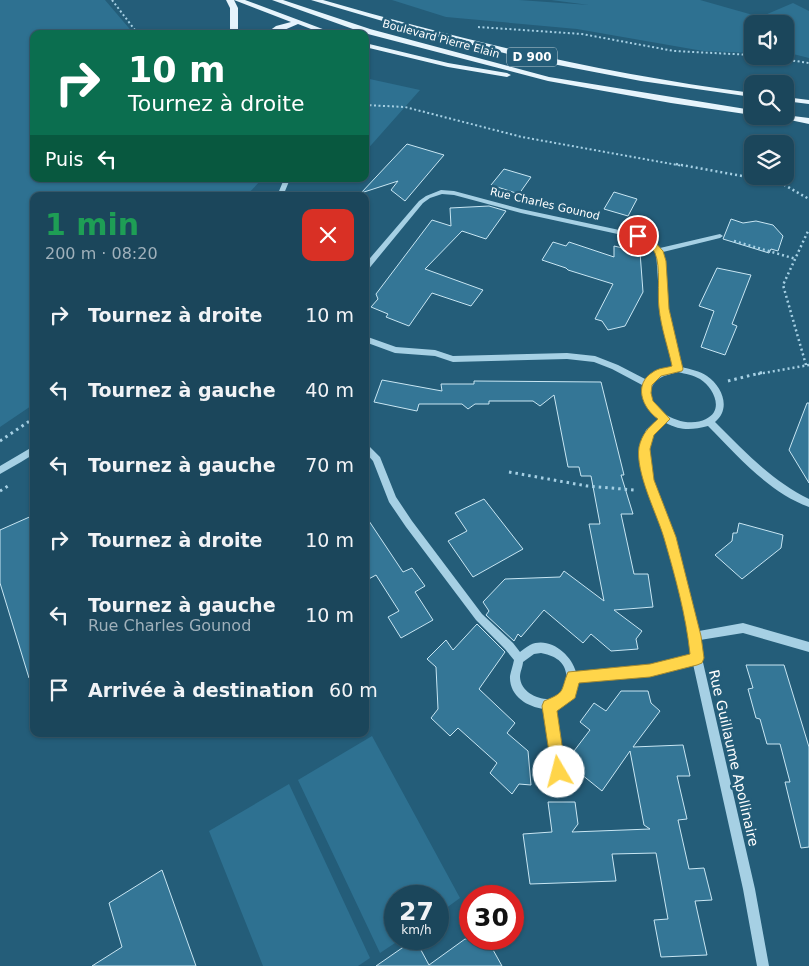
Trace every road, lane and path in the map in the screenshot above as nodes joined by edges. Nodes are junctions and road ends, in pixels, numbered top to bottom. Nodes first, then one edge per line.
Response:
1 (112, 0) edge
2 (230, 0) edge
3 (238, 0) edge
4 (276, 0) edge
5 (315, 0) edge
6 (298, 22) junction
7 (477, 26) dead end
8 (135, 30) edge
9 (234, 30) edge
10 (276, 30) edge
11 (321, 30) edge
12 (364, 30) edge
13 (369, 32) edge
14 (369, 46) edge
15 (744, 55) edge
16 (794, 61) edge
17 (809, 63) edge
18 (548, 78) junction
19 (744, 94) edge
20 (794, 100) edge
21 (809, 102) edge
22 (369, 105) edge
23 (744, 112) edge
24 (794, 119) edge
25 (809, 121) edge
26 (809, 199) edge
27 (809, 229) edge
28 (720, 236) joint
29 (659, 251) junction
30 (796, 259) junction
31 (369, 264) edge
32 (369, 341) edge
33 (808, 365) edge
34 (678, 369) junction
35 (647, 384) junction
36 (713, 385) junction
37 (665, 419) junction
38 (30, 421) edge
39 (709, 422) junction
40 (0, 441) edge
41 (369, 451) edge
42 (30, 452) edge
43 (0, 470) edge
44 (509, 472) dead end
45 (652, 491) junction
46 (809, 503) edge
47 (695, 636) junction
48 (809, 647) edge
49 (697, 658) junction
50 (519, 659) junction
51 (573, 677) junction
52 (549, 706) junction
53 (559, 772) dead end
54 (763, 966) edge

1 - 8 path
2 - 9 main road
3 - 6 main road
4 - 12 main road, Boulevard Pierre Elain / D 900
5 - 19 main road, Boulevard Pierre Elain / D 900
6 - 10 main road
6 - 11 main road
7 - 15 path
13 - 18 main road, Boulevard Pierre Elain / D 900
14 - 18 main road
16 - 17 path
18 - 23 main road, Boulevard Pierre Elain / D 900
20 - 21 main road
22 - 26 path
24 - 25 main road
27 - 30 path
28 - 29 street
28 - 30 path
29 - 31 street, Rue Charles Gounod
29 - 34 street
30 - 33 path
32 - 35 street
33 - 36 path
34 - 35 street
34 - 36 street
35 - 37 street
36 - 39 street
37 - 39 street
37 - 45 street, Rue Guillaume Apollinaire
38 - 40 path
39 - 46 street
41 - 50 street
42 - 43 street
44 - 45 path
45 - 47 street, Rue Guillaume Apollinaire
47 - 48 street
47 - 49 street, Rue Guillaume Apollinaire
49 - 51 street
49 - 54 street, Rue Guillaume Apollinaire
50 - 51 street
50 - 52 street
51 - 52 street
52 - 53 street

